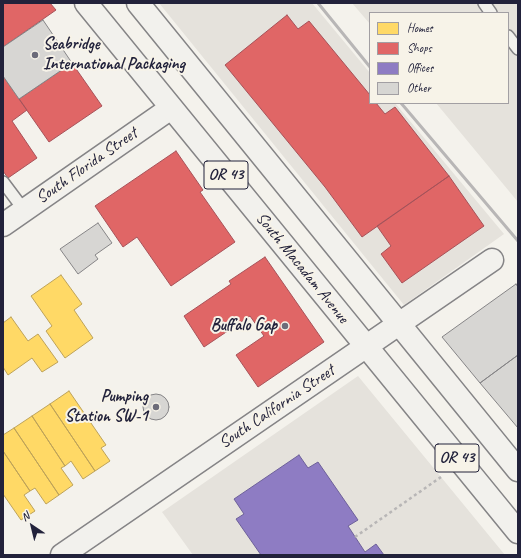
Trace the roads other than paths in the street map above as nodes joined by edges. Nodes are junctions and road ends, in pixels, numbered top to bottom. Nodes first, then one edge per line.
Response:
1 (86, 3) edge
2 (138, 3) edge
3 (484, 3) edge
4 (490, 12) edge
5 (509, 37) edge
6 (518, 49) edge
7 (172, 108) junction
8 (3, 182) edge
9 (24, 210) junction
10 (3, 225) edge
11 (492, 260) dead end
12 (398, 324) junction
13 (366, 346) junction
14 (518, 470) edge
15 (518, 532) edge
16 (62, 555) edge

1 - 7 main road, South Macadam Avenue / OR 43
2 - 12 main road, OR 43
3 - 4 lane
5 - 6 lane
7 - 9 main road, South Florida Street
7 - 13 main road, South Macadam Avenue / OR 43
8 - 9 lane
9 - 10 main road, South Florida Street
11 - 12 main road, South California Street
12 - 13 main road, South California Street
12 - 14 main road, OR 43
13 - 15 main road, South Macadam Avenue / OR 43
13 - 16 main road, South California Street

